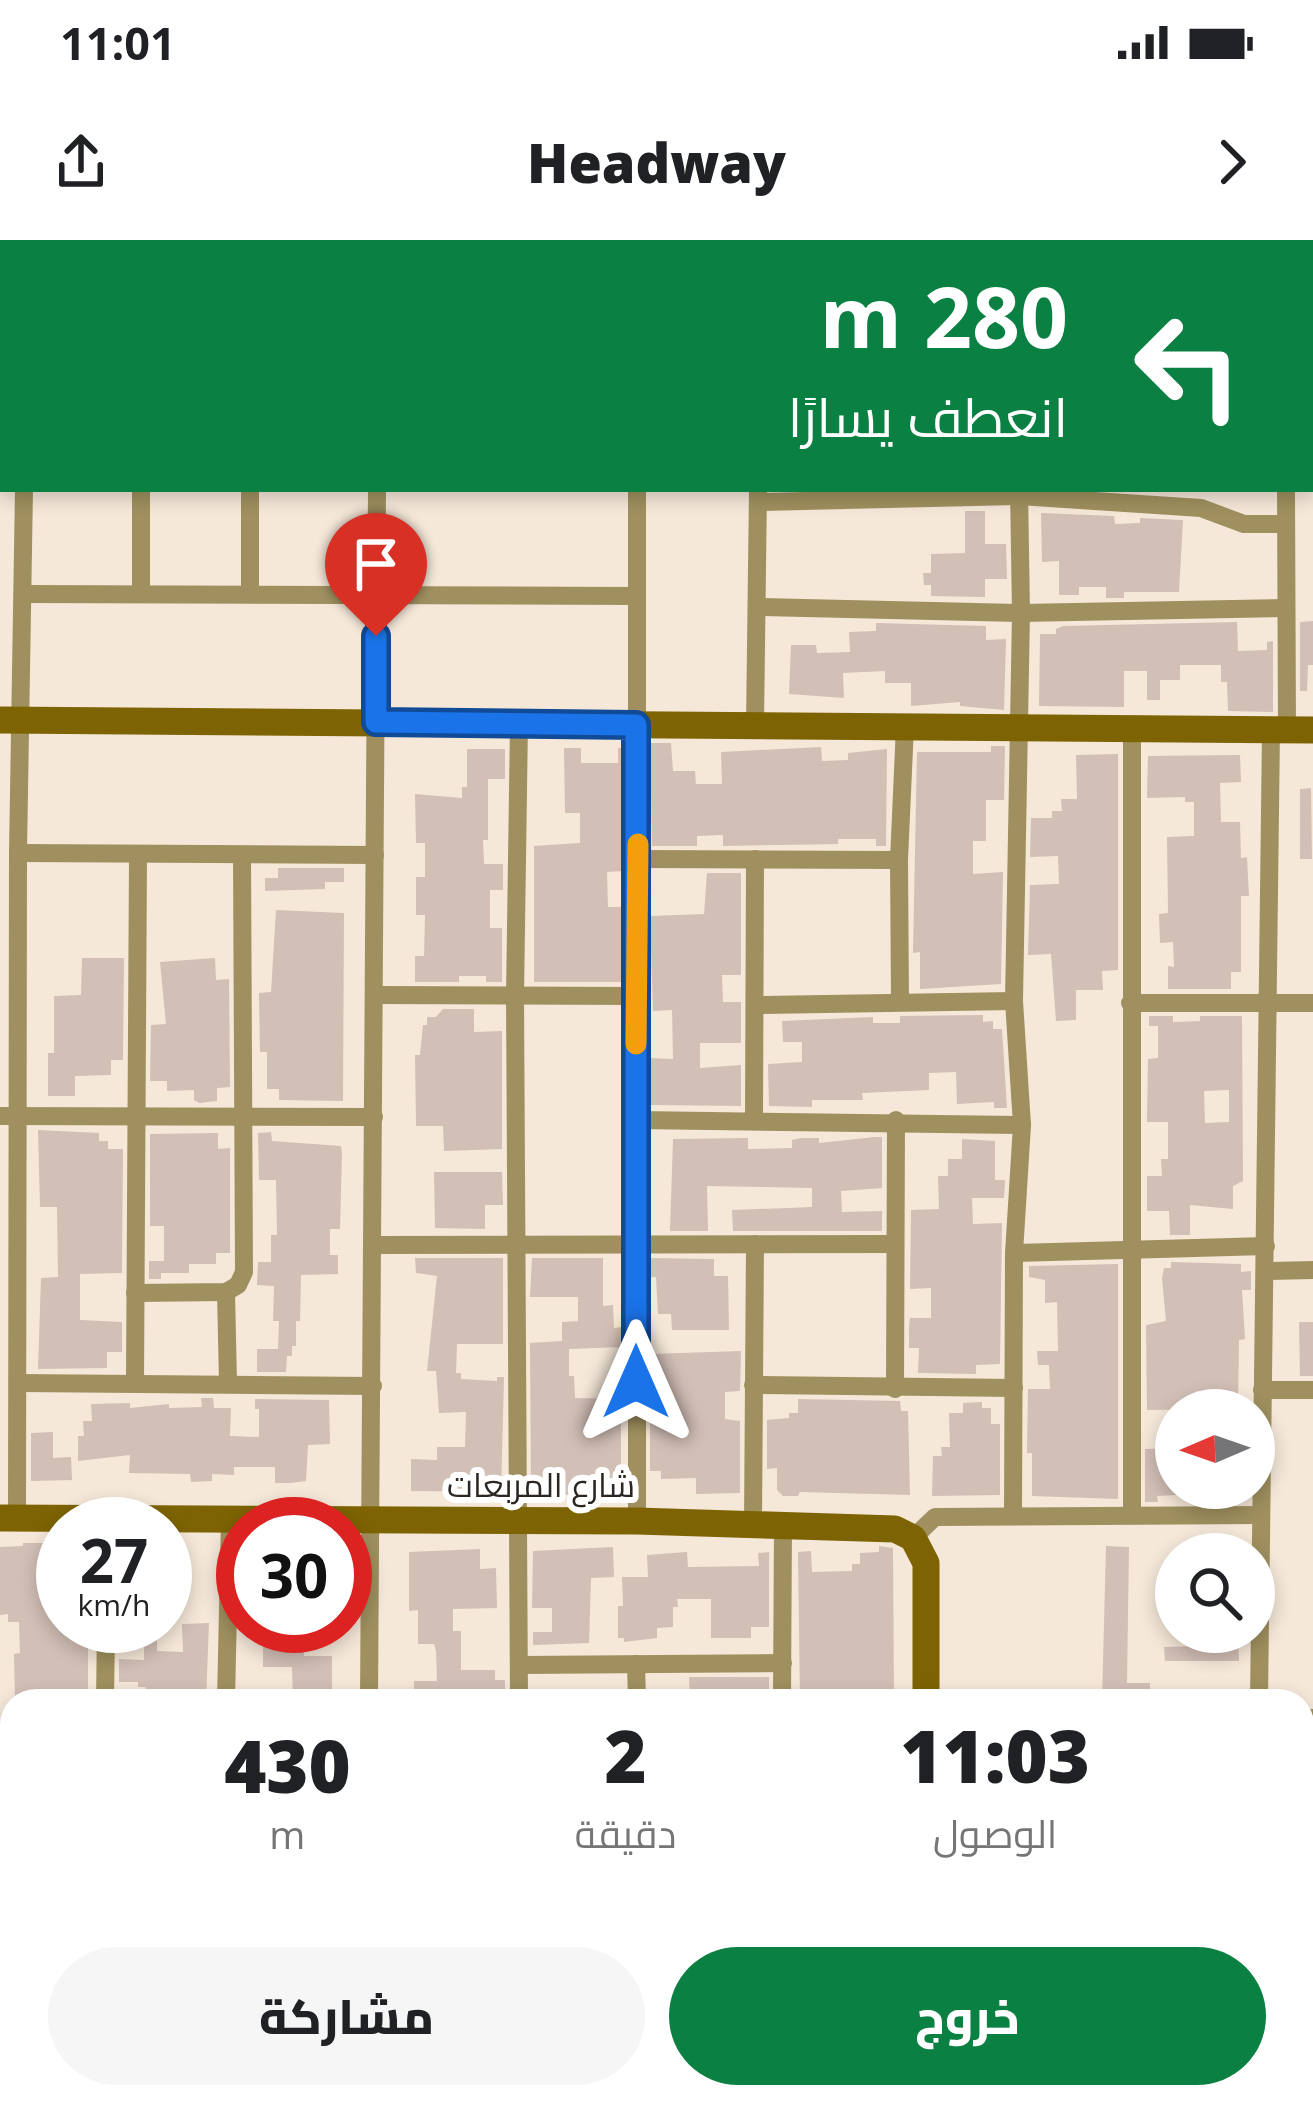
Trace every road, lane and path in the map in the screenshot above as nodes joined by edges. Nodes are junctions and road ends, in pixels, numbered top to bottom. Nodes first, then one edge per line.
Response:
1 (24, 492) edge
2 (141, 492) edge
3 (250, 492) edge
4 (377, 492) edge
5 (638, 492) edge
6 (1019, 492) edge
7 (1286, 492) edge
8 (758, 496) edge
9 (1285, 524) junction
10 (141, 593) junction
11 (376, 593) junction
12 (23, 594) junction
13 (250, 594) junction
14 (636, 596) junction
15 (757, 607) junction
16 (1285, 608) junction
17 (1022, 613) junction
18 (10, 720) edge
19 (376, 722) junction
20 (519, 723) junction
21 (636, 725) junction
22 (755, 726) junction
23 (905, 726) junction
24 (1018, 730) junction
25 (1132, 730) junction
26 (1290, 730) edge
27 (18, 853) junction
28 (242, 855) junction
29 (375, 855) junction
30 (138, 856) junction
31 (638, 859) junction
32 (755, 859) junction
33 (899, 860) junction
34 (375, 995) junction
35 (515, 996) junction
36 (637, 996) junction
37 (9, 997) edge
38 (900, 1001) junction
39 (1014, 1001) junction
40 (1130, 1003) junction
41 (1268, 1003) junction
42 (1313, 1003) edge
43 (754, 1004) junction
44 (9, 1116) edge
45 (242, 1116) junction
46 (374, 1117) junction
47 (136, 1118) junction
48 (754, 1119) junction
49 (636, 1120) junction
50 (896, 1120) junction
51 (1022, 1125) junction
52 (636, 1243) junction
53 (518, 1244) junction
54 (755, 1244) junction
55 (895, 1244) junction
56 (374, 1245) junction
57 (1266, 1246) junction
58 (1132, 1250) junction
59 (1014, 1252) junction
60 (1313, 1270) edge
61 (1265, 1271) junction
62 (226, 1292) junction
63 (135, 1293) junction
64 (135, 1382) junction
65 (19, 1383) junction
66 (228, 1383) junction
67 (753, 1385) junction
68 (373, 1386) junction
69 (1015, 1388) junction
70 (895, 1389) junction
71 (1262, 1389) edge
72 (1275, 1390) edge
73 (1313, 1390) edge
74 (1261, 1509) edge
75 (1013, 1514) junction
76 (1132, 1514) junction
77 (1261, 1514) junction
78 (9, 1518) edge
79 (372, 1520) joint
80 (517, 1520) junction
81 (637, 1521) junction
82 (783, 1522) junction
83 (753, 1523) junction
84 (914, 1538) junction
85 (106, 1653) edge
86 (227, 1653) edge
87 (370, 1653) edge
88 (782, 1663) junction
89 (637, 1664) junction
90 (519, 1665) junction
91 (105, 1689) edge
92 (226, 1689) edge
93 (369, 1689) edge
94 (519, 1689) edge
95 (637, 1689) edge
96 (782, 1689) edge
97 (926, 1689) edge
98 (1259, 1689) edge

1 - 12 street
2 - 10 street
3 - 13 street
4 - 11 street
5 - 14 street
6 - 8 street
6 - 9 street
6 - 17 street
7 - 9 street
8 - 15 street
9 - 16 street
10 - 12 street
10 - 13 street
11 - 13 street
11 - 14 street
11 - 19 street
12 - 18 street
14 - 21 street
15 - 17 street
15 - 22 street
16 - 17 street
16 - 26 street
17 - 24 street
18 - 19 street
18 - 27 street
19 - 20 street
19 - 29 street
20 - 21 street
20 - 35 street
21 - 22 street
21 - 31 street
22 - 23 street
23 - 24 street
23 - 33 street
24 - 25 street
24 - 39 street
25 - 26 street
25 - 40 street
26 - 41 street
27 - 30 street
27 - 37 street
28 - 29 street
28 - 30 street
28 - 45 street
29 - 34 street
30 - 47 street
31 - 32 street
31 - 36 street
32 - 33 street
32 - 43 street
33 - 38 street
34 - 35 street
34 - 46 street
35 - 36 street
35 - 53 street
36 - 49 street
37 - 44 street
38 - 39 street
38 - 43 street
39 - 51 street
40 - 41 street
40 - 58 street
41 - 42 street
41 - 57 street
43 - 48 street
44 - 47 street
44 - 65 street
45 - 46 street
45 - 47 street
45 - 62 street
46 - 56 street
47 - 63 street
48 - 49 street
48 - 50 street
49 - 52 street
50 - 51 street
50 - 55 street
51 - 59 street
52 - 53 street
52 - 54 street
52 - 81 street
53 - 56 street
53 - 80 street
54 - 55 street
54 - 67 street
55 - 70 street
56 - 68 street
57 - 58 street
57 - 61 street
58 - 59 street
58 - 76 street
59 - 69 street
60 - 61 street
61 - 71 street
62 - 63 street
62 - 66 street
63 - 64 street
64 - 65 street
64 - 66 street
65 - 78 street
66 - 68 street
67 - 70 street
67 - 83 street
68 - 79 street
69 - 70 street
69 - 75 street
72 - 73 street
74 - 77 street
75 - 76 street
75 - 84 street
76 - 77 street
77 - 98 street
79 - 80 street, شارع المربعات
80 - 81 street, شارع المربعات
80 - 90 street
81 - 83 street, شارع المربعات
82 - 83 street, شارع المربعات
82 - 84 street, شارع المربعات
82 - 88 street
84 - 97 street
85 - 91 street
86 - 92 street
87 - 93 street
88 - 89 street
88 - 96 street
89 - 90 street
89 - 95 street
90 - 94 street

